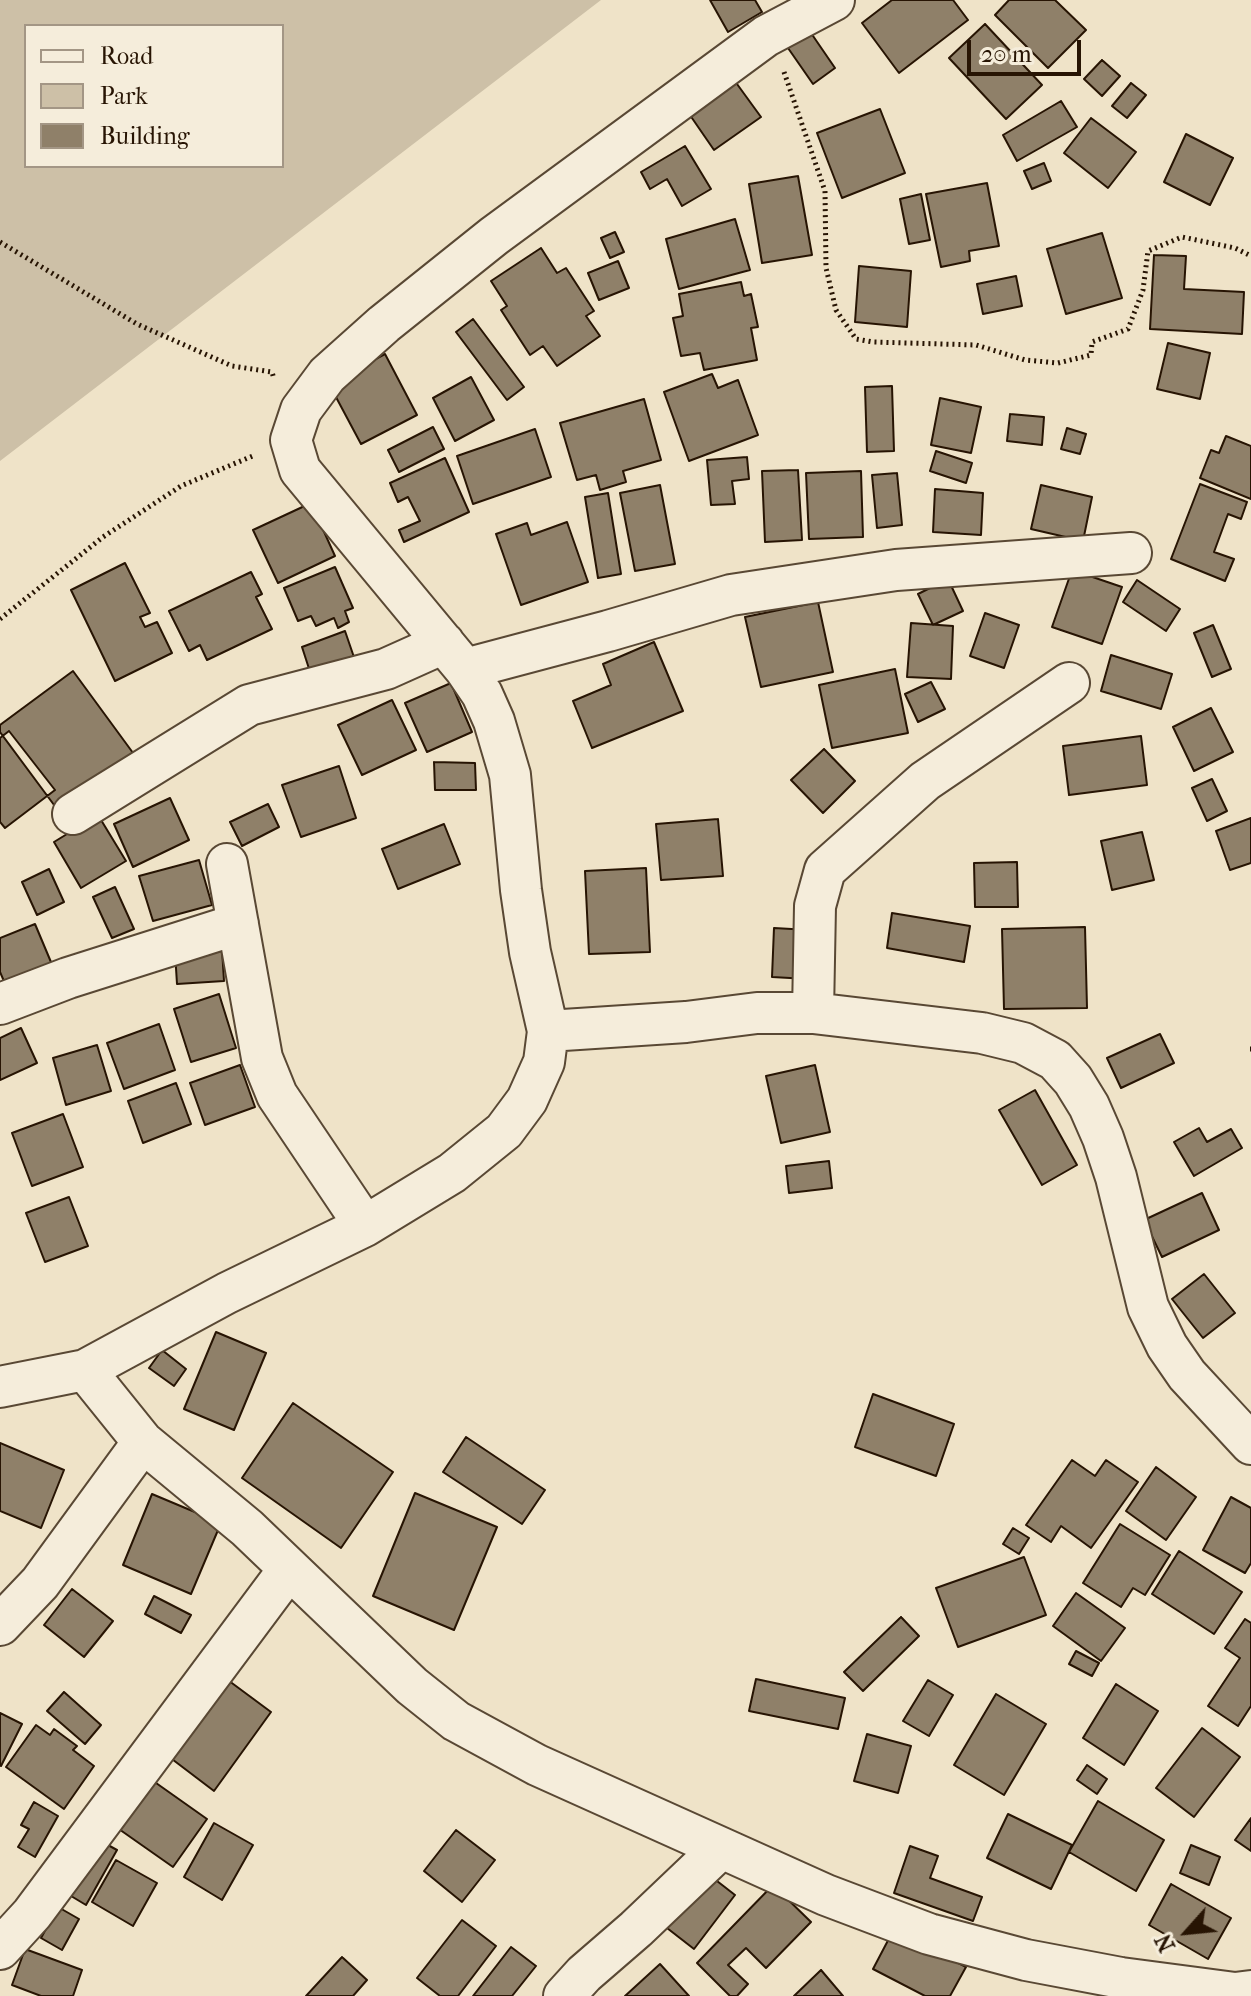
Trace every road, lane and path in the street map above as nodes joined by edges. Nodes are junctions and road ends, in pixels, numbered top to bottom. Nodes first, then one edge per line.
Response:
1 (834, 0) edge
2 (766, 36) junction
3 (0, 242) edge
4 (1251, 256) edge
5 (291, 440) junction
6 (1131, 553) dead end
7 (0, 619) edge
8 (455, 656) junction
9 (1069, 683) dead end
10 (73, 814) dead end
11 (227, 864) dead end
12 (238, 924) junction
13 (0, 1004) edge
14 (813, 1013) junction
15 (548, 1031) junction
16 (365, 1226) junction
17 (85, 1370) junction
18 (0, 1387) edge
19 (143, 1442) junction
20 (1251, 1444) edge
21 (289, 1569) junction
22 (0, 1625) edge
23 (720, 1849) junction
24 (0, 1949) edge
25 (1251, 1991) edge
26 (564, 1996) edge

1 - 2 street
2 - 4 path
2 - 5 street
3 - 5 path
5 - 7 path
5 - 8 street
6 - 8 street
8 - 10 street
8 - 15 street
9 - 14 street
11 - 12 street
12 - 13 street
12 - 16 street
14 - 15 street
14 - 20 street
15 - 16 street
16 - 17 street
17 - 18 street
17 - 19 street
19 - 21 street
19 - 22 street
21 - 23 street
21 - 24 street
23 - 25 street
23 - 26 street

